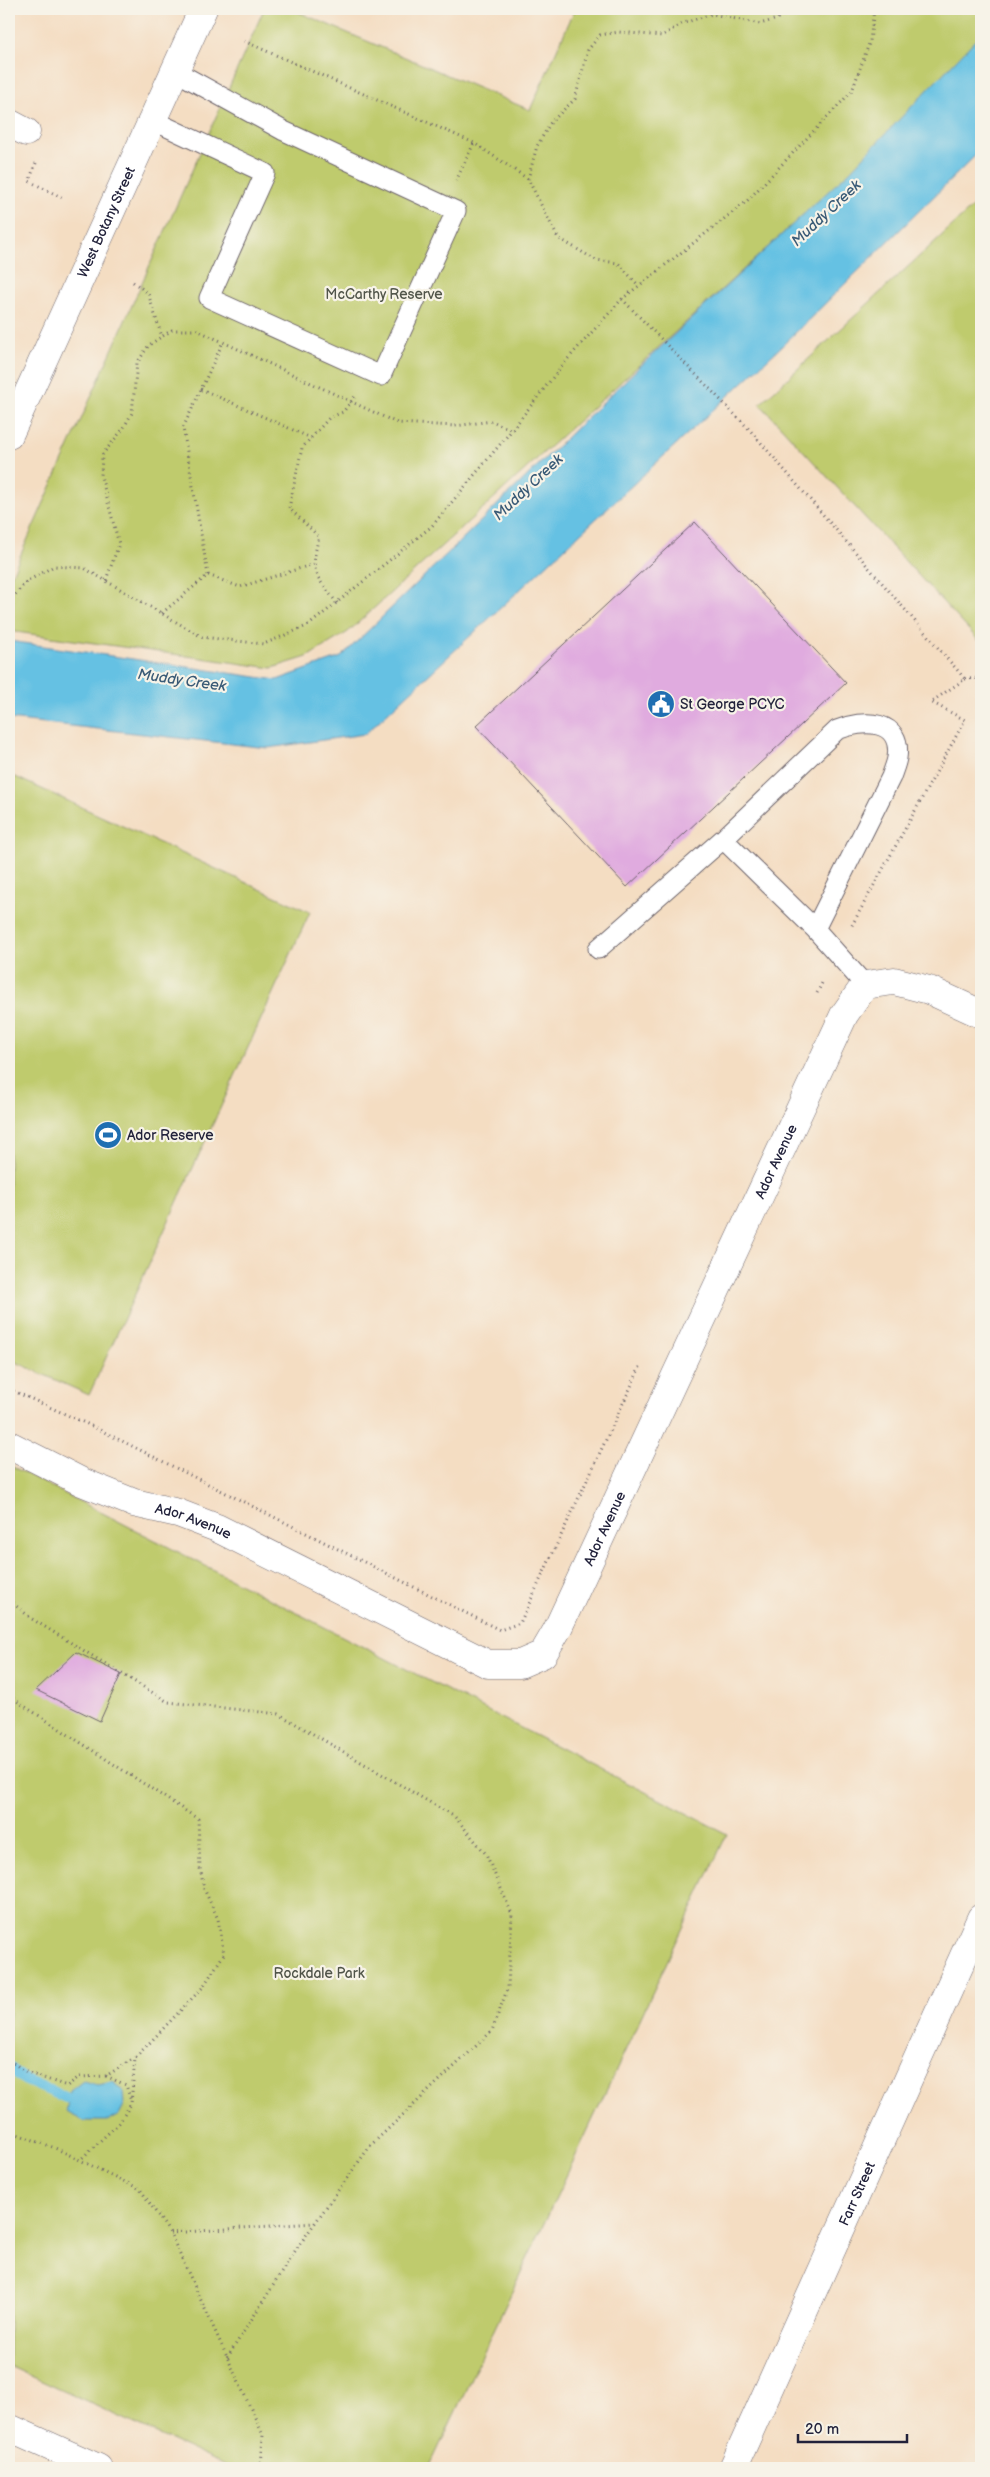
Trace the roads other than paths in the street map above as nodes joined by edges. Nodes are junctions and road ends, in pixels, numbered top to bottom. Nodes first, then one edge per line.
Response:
1 (203, 9) edge
2 (175, 71) junction
3 (152, 120) junction
4 (9, 435) edge
5 (723, 838) junction
6 (814, 929) junction
7 (598, 949) dead end
8 (865, 985) junction
9 (981, 1014) edge
10 (9, 1445) edge
11 (981, 1918) edge
12 (9, 2428) edge
13 (98, 2468) edge
14 (733, 2468) edge

1 - 2 street, West Botany Street
2 - 3 street, West Botany Street
2 - 3 lane
3 - 4 street, West Botany Street
5 - 6 lane
5 - 6 lane
5 - 7 lane
6 - 8 lane
8 - 9 street
8 - 10 street, Ador Avenue
11 - 14 street, Farr Street
12 - 13 street

